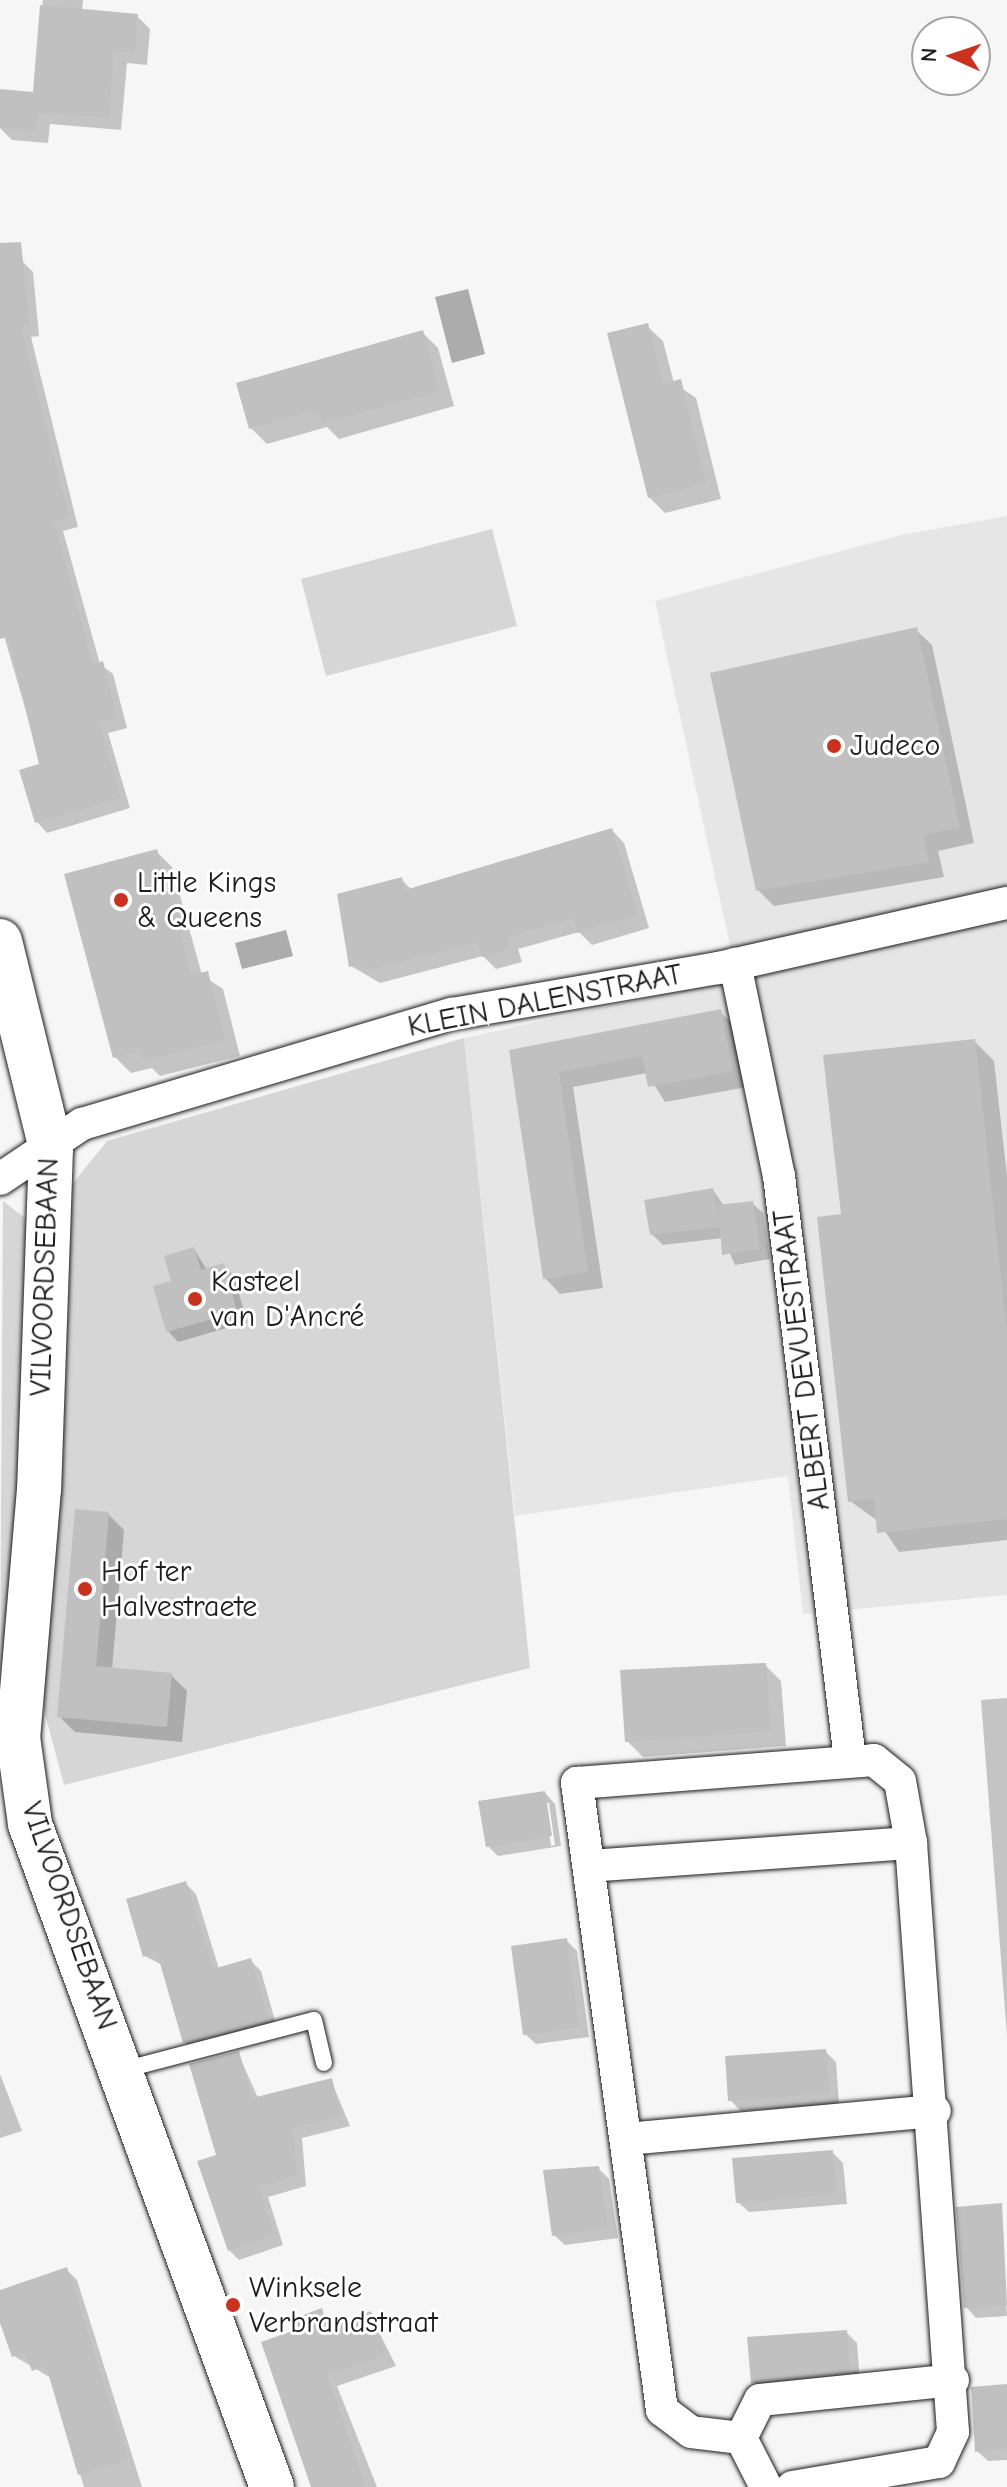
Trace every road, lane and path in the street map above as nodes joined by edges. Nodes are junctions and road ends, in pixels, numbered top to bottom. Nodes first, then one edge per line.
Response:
1 (1007, 903) edge
2 (0, 941) edge
3 (735, 964) junction
4 (51, 1149) junction
5 (0, 1179) edge
6 (9, 1739) edge
7 (850, 1759) junction
8 (911, 1843) junction
9 (589, 1866) junction
10 (324, 2063) dead end
11 (123, 2070) junction
12 (935, 2111) junction
13 (626, 2139) junction
14 (953, 2380) junction
15 (741, 2438) junction
16 (272, 2487) edge
17 (766, 2487) edge
18 (792, 2487) edge

1 - 3 street, KLEIN DALENSTRAAT
2 - 4 street, VILVOORDSEBAAN
3 - 4 street, KLEIN DALENSTRAAT
3 - 7 street, ALBERT DEVUESTRAAT
4 - 5 street, KLEIN DALENSTRAAT
4 - 6 street, VILVOORDSEBAAN
6 - 11 street, VILVOORDSEBAAN
7 - 8 street
7 - 9 street
8 - 9 street
8 - 12 street
9 - 13 street
10 - 11 lane
11 - 16 street, VILVOORDSEBAAN
12 - 13 street
12 - 14 street
13 - 15 street
14 - 15 street
14 - 18 street
15 - 17 street

